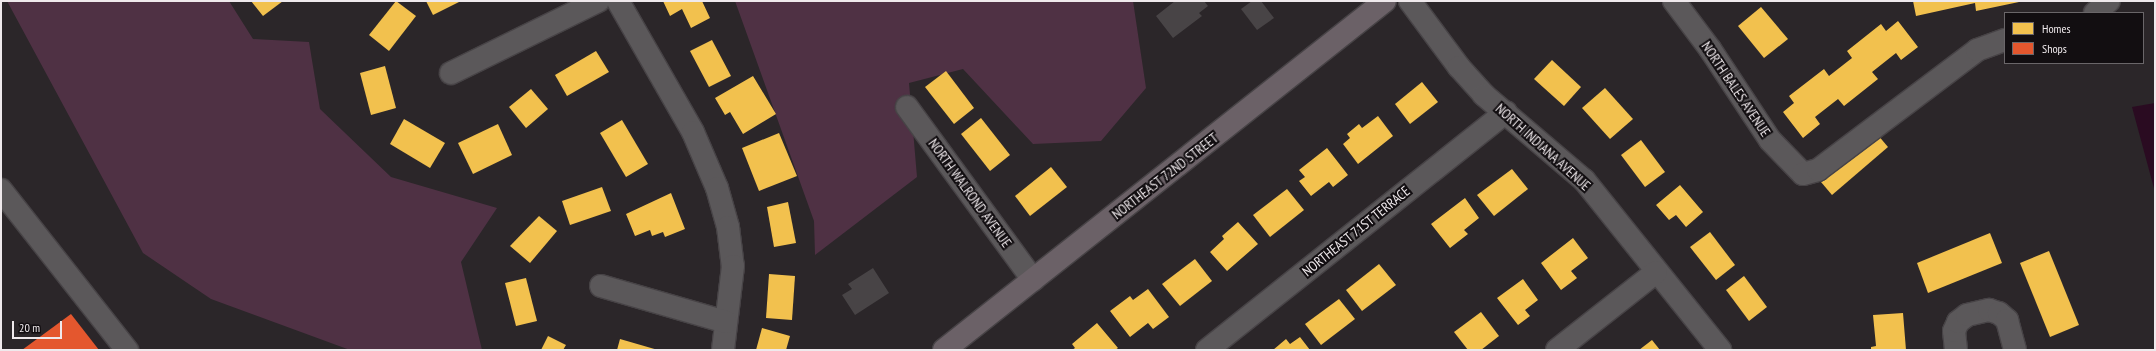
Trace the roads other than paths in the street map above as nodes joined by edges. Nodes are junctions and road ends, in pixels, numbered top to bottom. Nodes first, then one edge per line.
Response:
1 (598, 1) edge
2 (618, 1) edge
3 (1385, 1) edge
4 (1410, 1) edge
5 (1674, 1) edge
6 (2109, 1) edge
7 (2096, 12) edge
8 (2004, 40) edge
9 (451, 73) dead end
10 (907, 107) dead end
11 (1506, 112) junction
12 (3, 198) edge
13 (1656, 272) junction
14 (1033, 280) junction
15 (601, 286) dead end
16 (726, 322) junction
17 (127, 350) edge
18 (723, 350) edge
19 (944, 350) edge
20 (1207, 350) edge
21 (1557, 350) edge
22 (1720, 350) edge
23 (1956, 350) edge
24 (2015, 350) edge

1 - 9 street
2 - 16 street
3 - 14 main road, NORTHEAST 72ND STREET
4 - 11 street, NORTH INDIANA AVENUE
5 - 8 street, NORTH BALES AVENUE
6 - 7 street
10 - 14 street, NORTH WALROND AVENUE
11 - 13 street, NORTH INDIANA AVENUE
11 - 20 street, NORTHEAST 71ST TERRACE
12 - 17 street
13 - 21 street
13 - 22 street, NORTH INDIANA AVENUE
14 - 19 main road, NORTHEAST 72ND STREET
15 - 16 street
16 - 18 street
23 - 24 street

